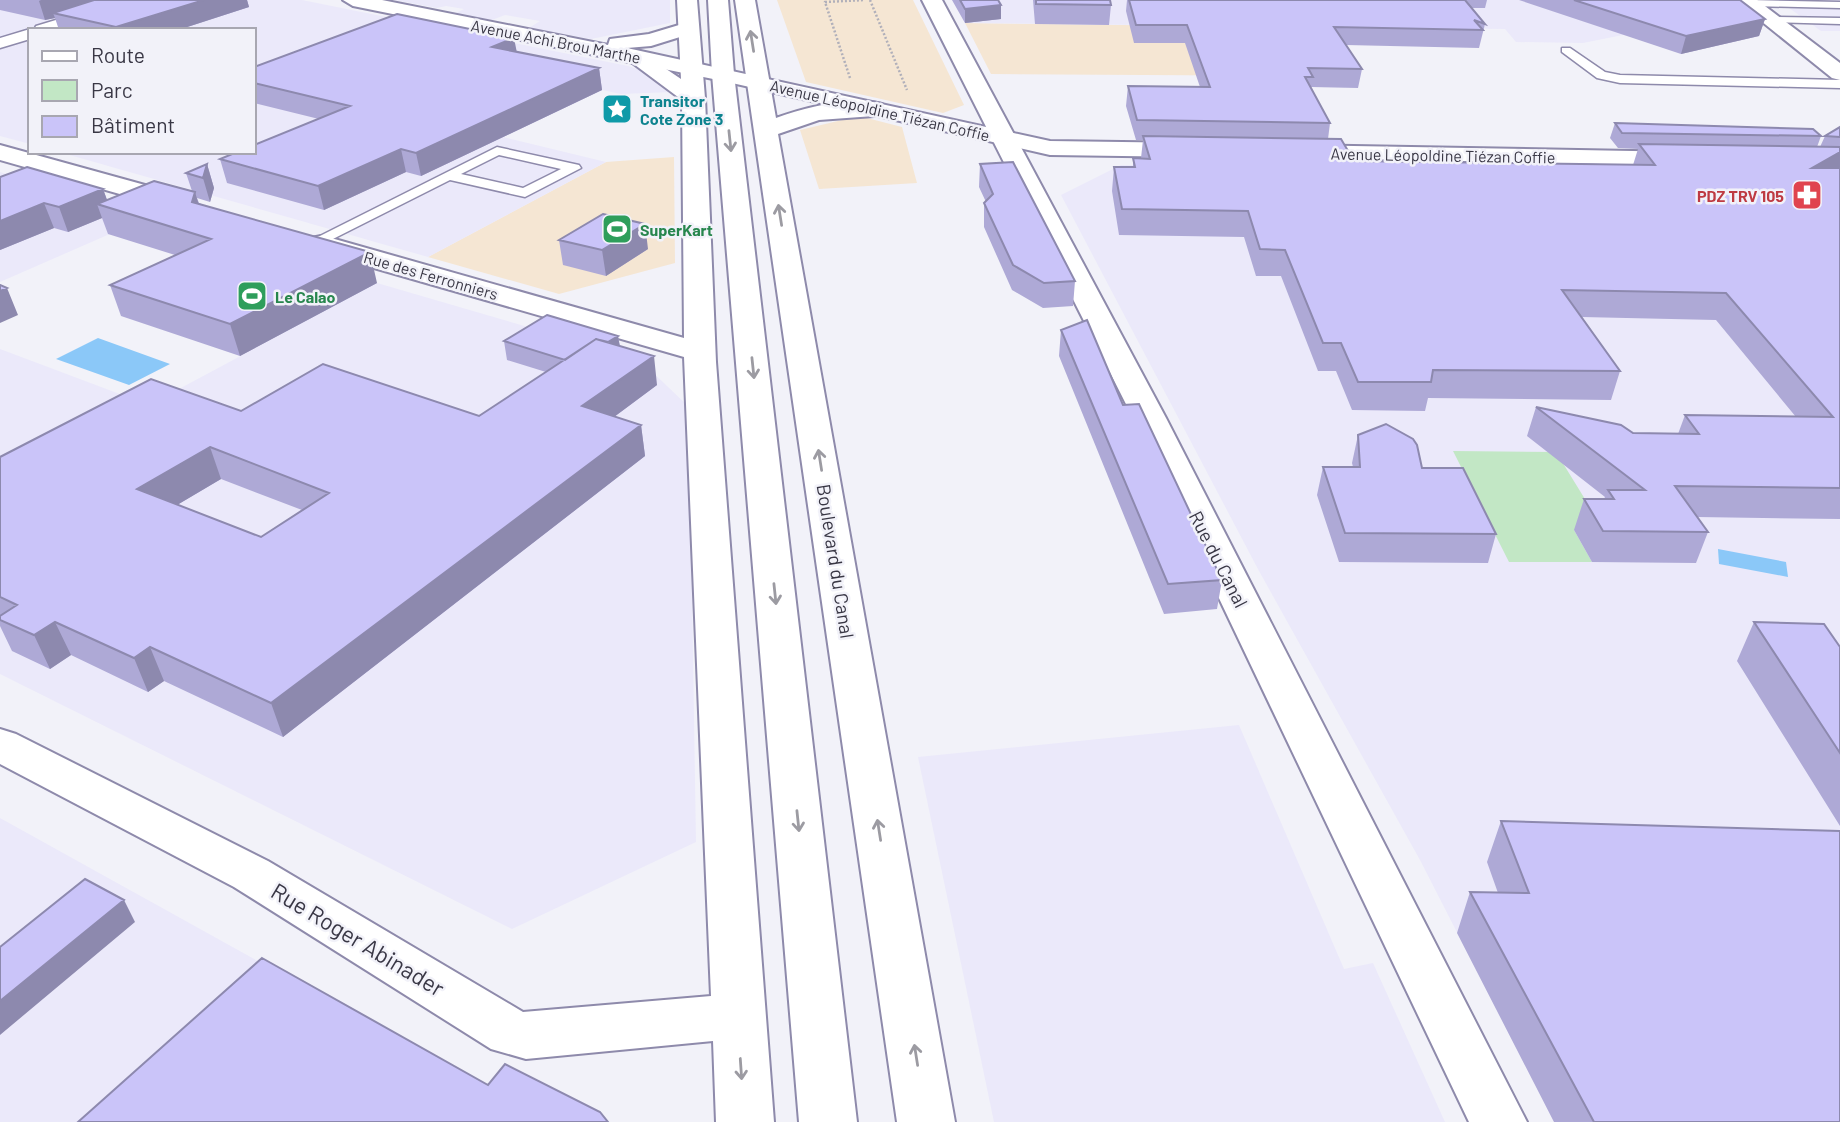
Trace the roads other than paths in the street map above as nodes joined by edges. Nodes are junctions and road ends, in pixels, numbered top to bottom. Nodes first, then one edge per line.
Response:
1 (138, 0) edge
2 (353, 0) edge
3 (687, 0) edge
4 (718, 0) edge
5 (746, 0) edge
6 (932, 0) edge
7 (1747, 2) edge
8 (1840, 5) edge
9 (1772, 20) junction
10 (1840, 21) edge
11 (48, 28) edge
12 (689, 28) junction
13 (28, 35) edge
14 (651, 40) junction
15 (563, 42) junction
16 (0, 43) edge
17 (1566, 50) dead end
18 (634, 56) junction
19 (1838, 73) edge
20 (716, 80) junction
21 (874, 109) junction
22 (766, 130) junction
23 (1007, 139) junction
24 (1212, 151) edge
25 (0, 152) edge
26 (1267, 152) edge
27 (1717, 160) edge
28 (451, 176) junction
29 (214, 212) edge
30 (286, 233) edge
31 (316, 242) junction
32 (700, 352) junction
33 (0, 745) edge
34 (737, 1016) junction
35 (745, 1122) edge
36 (828, 1122) edge
37 (926, 1122) edge
38 (1498, 1122) edge

1 - 11 street
2 - 15 street, Avenue Achi Brou Marthe
3 - 12 street, Boulevard du Canal
4 - 20 street, Boulevard du Canal
20 -> 5 street, Boulevard du Canal
6 - 23 street, Rue du Canal
7 - 8 lane
7 - 9 street
9 - 10 lane
9 - 19 street
12 - 14 street
12 - 20 street, Boulevard du Canal
13 - 16 street
14 - 15 street
14 - 18 street
15 - 18 street, Avenue Achi Brou Marthe
17 - 19 lane
18 - 20 street
18 - 20 street, Avenue Achi Brou Marthe
20 - 21 street, Avenue Léopoldine Tiézan Coffie
20 - 22 street, Boulevard du Canal
20 - 32 street, Boulevard du Canal
20 -> 36 street, Boulevard du Canal
21 - 22 street
21 - 23 street, Avenue Léopoldine Tiézan Coffie
37 -> 22 street, Boulevard du Canal
23 - 24 street, Avenue Léopoldine Tiézan Coffie
23 - 38 street, Rue du Canal
25 - 29 street
26 - 27 street, Avenue Léopoldine Tiézan Coffie
28 - 28 lane
28 - 31 lane
30 - 31 street, Rue des Ferronniers
31 - 32 street, Rue des Ferronniers
32 - 34 street, Boulevard du Canal
33 - 34 street, Rue Roger Abinader
34 -> 35 street, Boulevard du Canal

